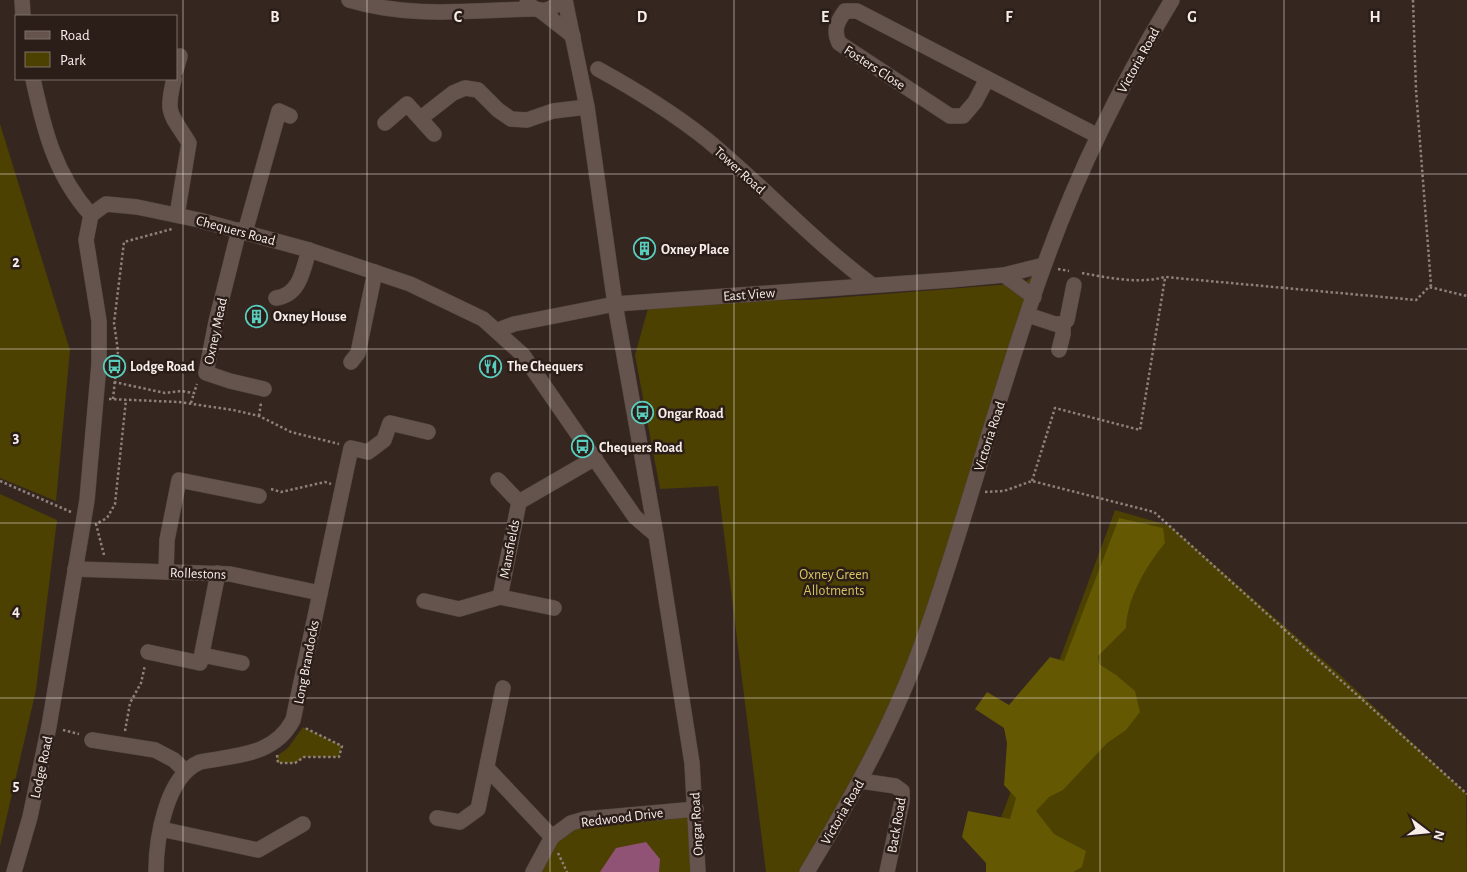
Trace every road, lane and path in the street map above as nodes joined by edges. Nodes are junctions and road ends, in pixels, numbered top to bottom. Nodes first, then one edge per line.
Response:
1 (22, 0) edge
2 (349, 0) edge
3 (503, 0) edge
4 (560, 0) edge
5 (565, 0) edge
6 (1172, 0) edge
7 (1413, 0) edge
8 (533, 7) edge
9 (490, 10) junction
10 (23, 15) edge
11 (572, 36) junction
12 (598, 69) dead end
13 (987, 79) junction
14 (33, 80) edge
15 (174, 80) edge
16 (587, 107) junction
17 (290, 116) dead end
18 (421, 118) junction
19 (385, 123) dead end
20 (434, 134) dead end
21 (1098, 136) junction
22 (91, 215) junction
23 (178, 222) junction
24 (242, 231) junction
25 (309, 250) junction
26 (1044, 265) junction
27 (376, 272) junction
28 (1004, 275) junction
29 (1165, 277) junction
30 (872, 284) junction
31 (1074, 285) dead end
32 (1429, 287) junction
33 (1467, 296) edge
34 (1034, 297) junction
35 (276, 298) dead end
36 (616, 304) junction
37 (1028, 315) junction
38 (1063, 324) junction
39 (498, 330) junction
40 (1059, 350) dead end
41 (351, 362) dead end
42 (206, 373) junction
43 (114, 382) junction
44 (264, 389) dead end
45 (194, 393) junction
46 (97, 398) junction
47 (113, 399) junction
48 (126, 400) junction
49 (191, 403) junction
50 (428, 432) dead end
51 (351, 448) junction
52 (595, 458) junction
53 (498, 480) dead end
54 (1032, 481) junction
55 (0, 482) edge
56 (343, 484) junction
57 (970, 493) junction
58 (259, 496) joint
59 (518, 502) junction
60 (84, 517) junction
61 (656, 535) junction
62 (75, 569) junction
63 (108, 571) junction
64 (166, 572) junction
65 (218, 573) junction
66 (320, 593) junction
67 (500, 597) junction
68 (424, 601) dead end
69 (554, 608) dead end
70 (148, 652) joint
71 (202, 655) junction
72 (242, 663) dead end
73 (503, 688) dead end
74 (293, 720) junction
75 (50, 726) junction
76 (92, 740) joint
77 (274, 744) junction
78 (122, 745) junction
79 (487, 768) junction
80 (185, 772) junction
81 (861, 781) junction
82 (1467, 792) edge
83 (696, 809) junction
84 (437, 818) dead end
85 (303, 824) dead end
86 (161, 829) junction
87 (552, 837) junction
88 (14, 872) edge
89 (156, 872) edge
90 (533, 872) edge
91 (698, 872) edge
92 (807, 872) edge
93 (887, 872) edge

1 - 10 street
2 - 9 street
3 - 9 street
4 - 8 street
5 - 11 street, Ongar Road
6 - 21 street, Victoria Road
7 - 32 path
8 - 9 street
8 - 11 street
11 - 16 street, Ongar Road
12 - 30 street, Tower Road
13 - 13 street, Fosters Close
13 - 21 street, Fosters Close
14 - 22 street
15 - 23 street
16 - 18 street
16 - 36 street, Ongar Road
17 - 24 street, Oxney Mead
18 - 19 street
18 - 20 street
21 - 26 street, Victoria Road
22 - 23 street, Chequers Road
22 - 46 street, Lodge Road
23 - 24 street, Chequers Road
23 - 43 path
24 - 25 street, Chequers Road
24 - 42 street, Oxney Mead
25 - 27 street, Chequers Road
25 - 35 street
26 - 28 street, East View
26 - 29 path
26 - 34 street, Victoria Road
27 - 39 street, Chequers Road
27 - 41 street
28 - 30 street, East View
28 - 34 street
29 - 32 path
29 - 54 path
30 - 36 street, East View
31 - 38 street
32 - 33 path
34 - 37 street, Victoria Road
36 - 39 street, East View
36 - 61 street, Ongar Road
37 - 38 street
37 - 57 street, Victoria Road
38 - 40 street
39 - 52 street, Chequers Road
42 - 44 street, Oxney Mead
42 - 45 path
43 - 45 path
43 - 47 path
45 - 49 path
46 - 47 path
46 - 60 street, Lodge Road
47 - 48 path
48 - 49 path
48 - 63 path
49 - 51 path
50 - 51 street
51 - 56 street, Long Brandocks
52 - 59 street, Mansfields
52 - 61 street, Chequers Road
53 - 59 street, Mansfields
54 - 57 path
54 - 82 path
55 - 60 path
56 - 58 path
56 - 66 street, Long Brandocks
57 - 81 street, Victoria Road
58 - 64 street
59 - 67 street, Mansfields
60 - 62 street, Lodge Road
61 - 83 street, Ongar Road
62 - 63 street, Rollestons
62 - 75 street, Lodge Road
63 - 64 street, Rollestons
64 - 65 street, Rollestons
65 - 66 street, Rollestons
65 - 71 street
66 - 74 street, Long Brandocks
67 - 68 street, Mansfields
67 - 69 street, Mansfields
70 - 71 street
70 - 78 path
71 - 72 street
73 - 79 street
74 - 77 street, Long Brandocks
74 - 77 path
75 - 76 path
75 - 88 street, Lodge Road
76 - 78 street
77 - 80 street
78 - 80 street
79 - 84 street
79 - 87 street
80 - 86 street
81 - 92 street, Victoria Road
81 - 93 street, Back Road
83 - 87 street, Redwood Drive
83 - 91 street, Ongar Road
85 - 86 street
86 - 89 street
87 - 90 street, Redwood Drive

